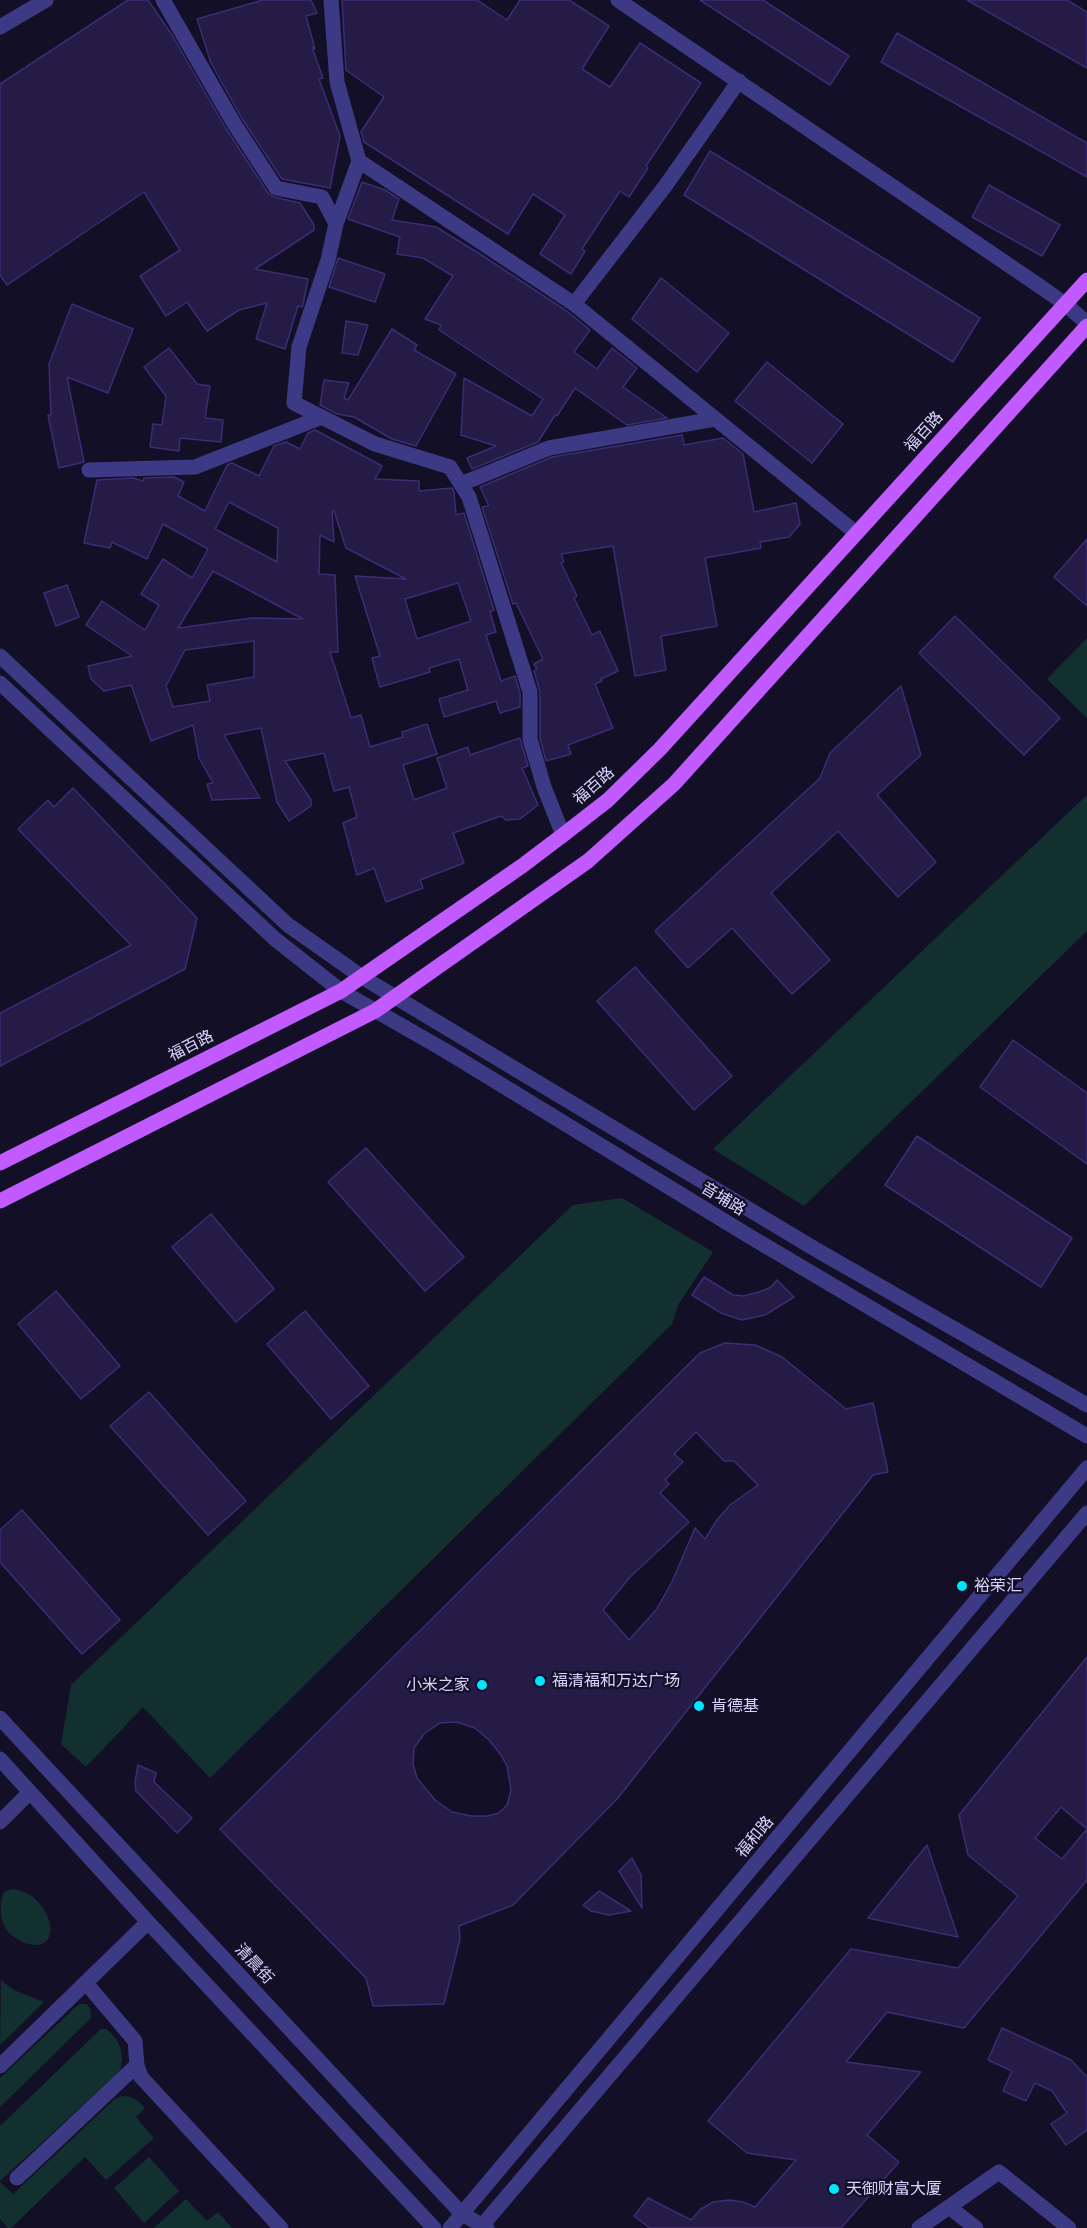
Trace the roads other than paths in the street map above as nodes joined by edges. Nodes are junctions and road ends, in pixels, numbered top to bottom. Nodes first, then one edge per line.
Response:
1 (45, 0) edge
2 (163, 0) edge
3 (332, 0) edge
4 (618, 0) edge
5 (0, 27) edge
6 (739, 81) junction
7 (359, 161) junction
8 (336, 224) junction
9 (1087, 280) edge
10 (574, 304) junction
11 (1065, 304) junction
12 (1087, 324) edge
13 (321, 417) junction
14 (715, 419) junction
15 (89, 470) dead end
16 (461, 484) junction
17 (856, 533) junction
18 (0, 656) edge
19 (0, 683) edge
20 (562, 836) junction
21 (362, 977) junction
22 (341, 990) junction
23 (395, 998) junction
24 (375, 1011) junction
25 (0, 1163) edge
26 (0, 1201) edge
27 (1087, 1406) edge
28 (1087, 1436) edge
29 (1087, 1468) edge
30 (1087, 1513) edge
31 (0, 1718) edge
32 (0, 1759) edge
33 (30, 1792) junction
34 (0, 1822) edge
35 (148, 1922) junction
36 (86, 1983) junction
37 (137, 2065) junction
38 (0, 2066) edge
39 (17, 2178) dead end
40 (949, 2207) junction
41 (462, 2214) junction
42 (483, 2227) edge
43 (281, 2228) edge
44 (434, 2228) edge
45 (450, 2228) edge
46 (919, 2228) edge
47 (976, 2228) edge
48 (1070, 2228) edge

1 - 5 street
2 - 8 street
3 - 7 street
4 - 6 street
6 - 10 street
6 - 11 street
7 - 8 street
7 - 10 street
8 - 13 street
9 - 11 main road, 福百路
10 - 14 street
11 - 12 street
11 - 17 main road, 福百路
12 - 23 main road
13 - 15 street
13 - 16 street
14 - 16 street
14 - 17 street
16 - 20 street
17 - 20 main road, 福百路
18 - 21 street, 音埔路
19 - 22 street, 音埔路
20 - 21 main road, 福百路
21 - 22 main road, 福百路
21 - 23 street, 音埔路
22 - 24 street, 音埔路
22 - 25 main road, 福百路
23 - 24 main road
23 - 27 street, 音埔路
24 - 26 main road
24 - 28 street, 音埔路
29 - 41 street, 福和路
30 - 42 street
31 - 41 street, 清晨街
32 - 33 street
33 - 34 street
33 - 35 street
35 - 36 street
35 - 44 street
36 - 37 street
36 - 38 street
37 - 39 street
37 - 43 street
40 - 46 street
40 - 47 street
40 - 48 street
41 - 42 street, 清晨街
41 - 45 street, 福和路

